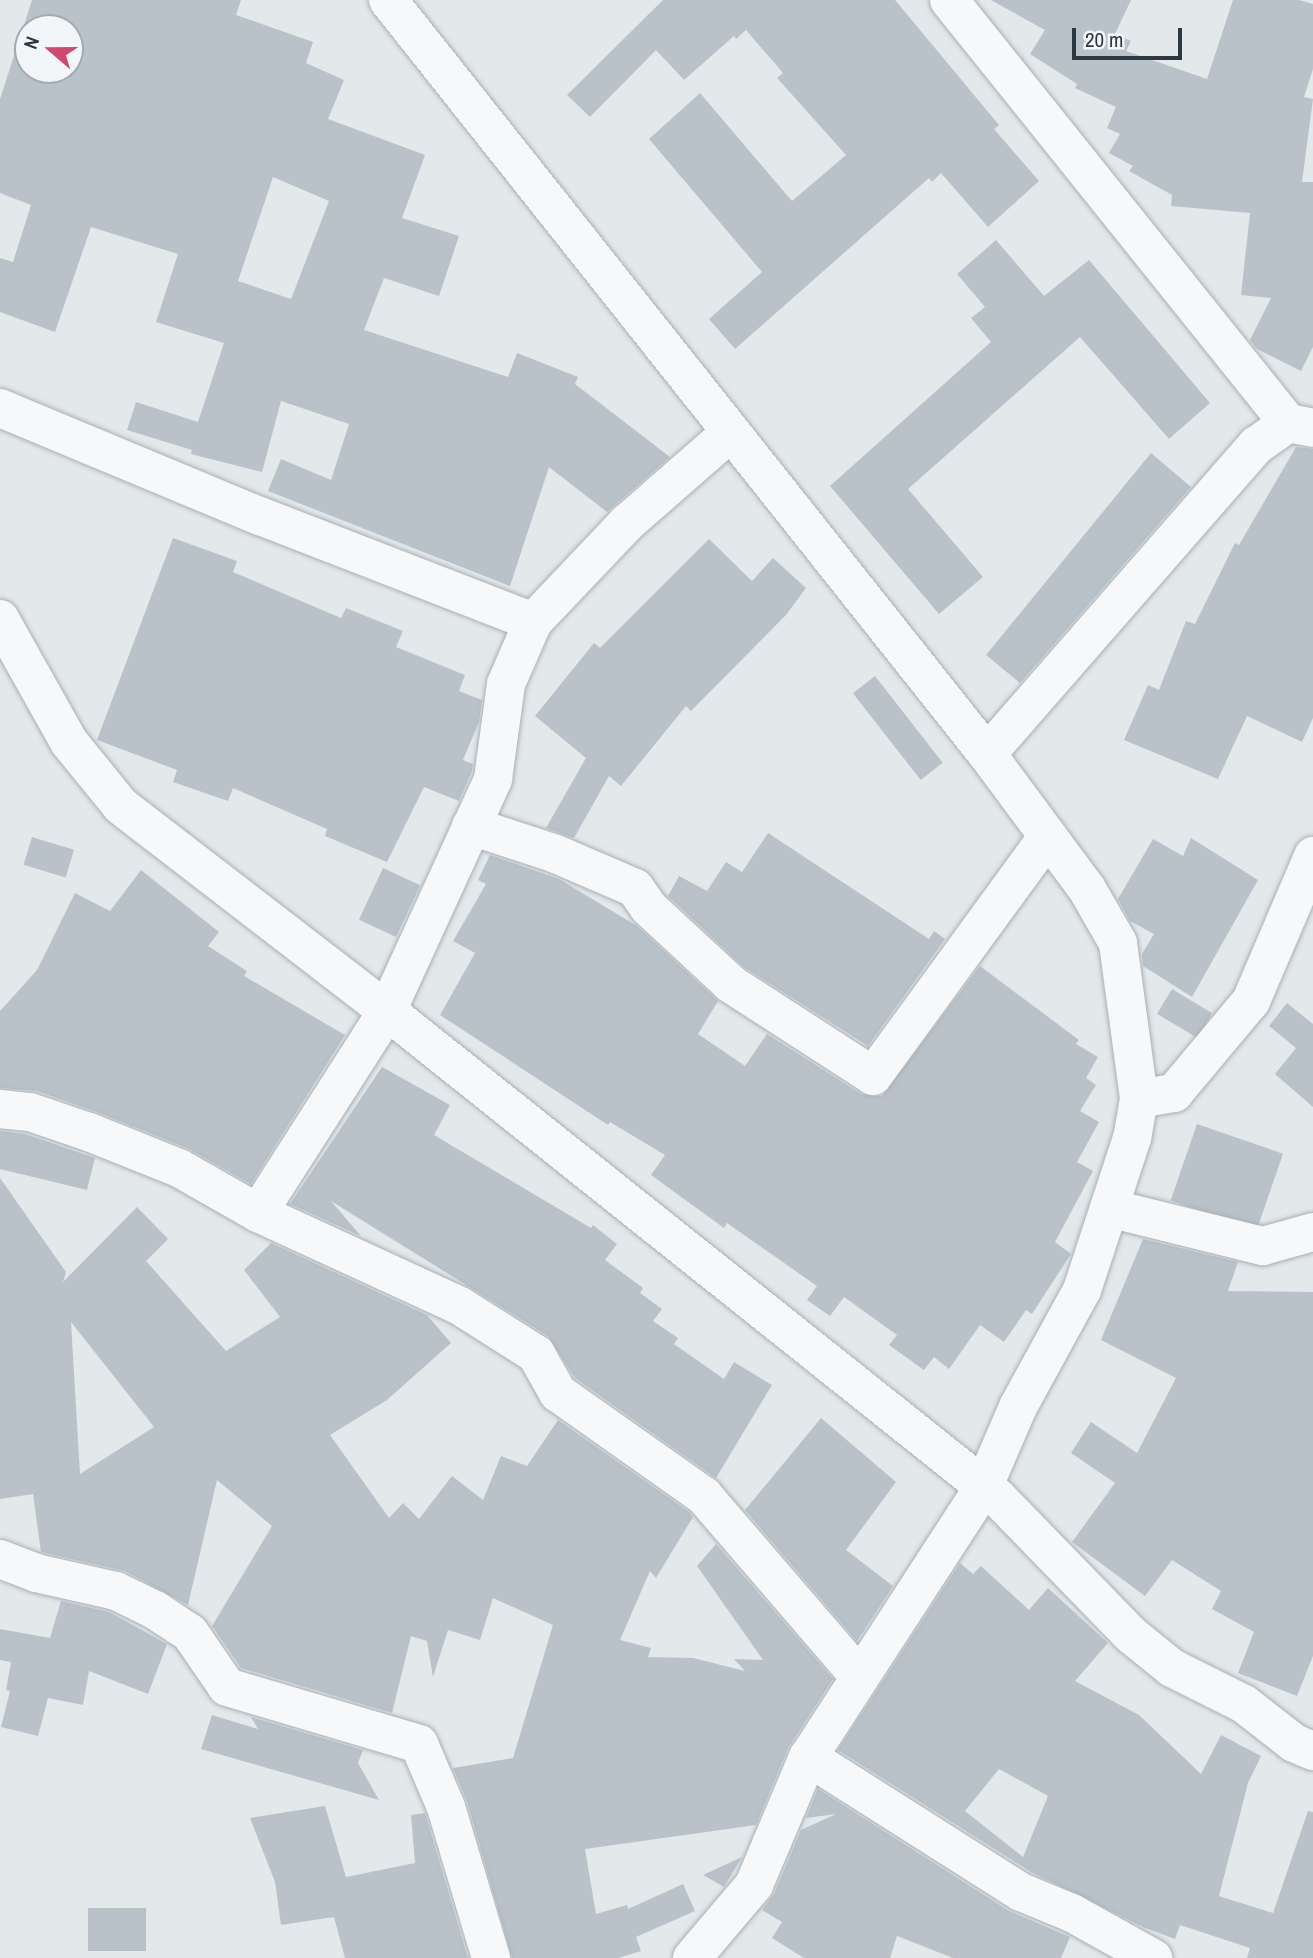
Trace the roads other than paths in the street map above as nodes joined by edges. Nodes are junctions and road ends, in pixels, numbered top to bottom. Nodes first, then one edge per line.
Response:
1 (388, 0) edge
2 (949, 0) edge
3 (0, 408) edge
4 (1301, 425) edge
5 (731, 432) junction
6 (0, 619) edge
7 (533, 622) junction
8 (987, 754) junction
9 (471, 826) junction
10 (1047, 837) junction
11 (1313, 856) edge
12 (387, 1011) junction
13 (1139, 1099) junction
14 (0, 1109) edge
15 (1109, 1208) junction
16 (258, 1213) junction
17 (1313, 1232) edge
18 (983, 1488) junction
19 (0, 1559) edge
20 (858, 1675) junction
21 (1313, 1751) edge
22 (808, 1757) junction
23 (491, 1958) edge
24 (692, 1958) edge
25 (1153, 1958) edge

1 - 5 street
2 - 4 street
3 - 7 street
4 - 8 street
5 - 7 street
5 - 8 street
6 - 12 street
7 - 9 street
8 - 10 street
9 - 10 street
9 - 12 street
10 - 13 street
11 - 13 street
12 - 16 street
12 - 18 street
13 - 15 street
14 - 16 street
15 - 17 street
15 - 18 street
16 - 20 street
18 - 20 street
18 - 21 street
19 - 23 street
20 - 22 street
22 - 24 street
22 - 25 street

